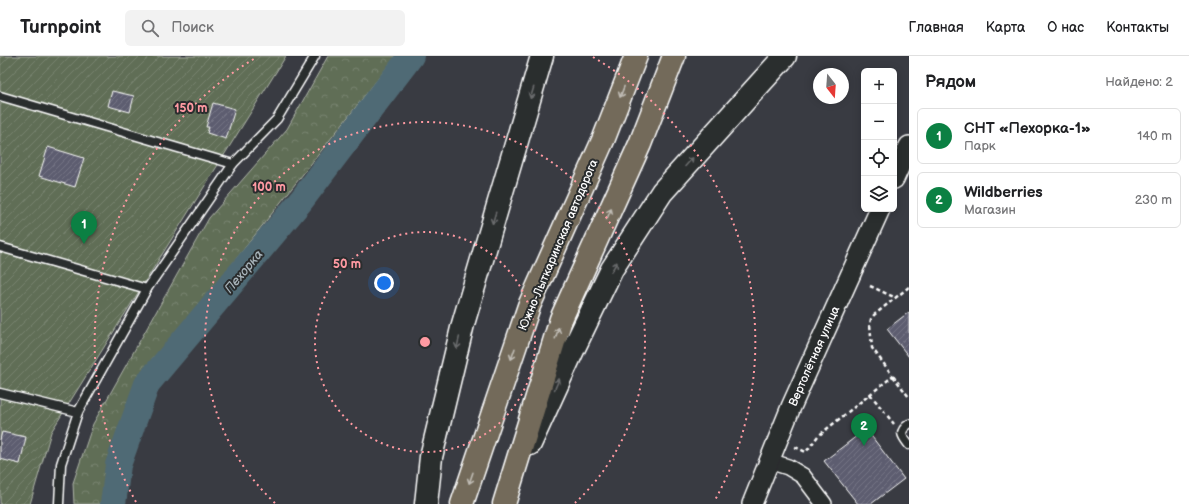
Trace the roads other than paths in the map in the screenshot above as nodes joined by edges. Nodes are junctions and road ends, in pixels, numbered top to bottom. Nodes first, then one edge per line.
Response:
1 (315, 56) edge
2 (542, 56) edge
3 (636, 56) edge
4 (674, 56) edge
5 (785, 56) edge
6 (0, 96) edge
7 (909, 146) edge
8 (233, 164) junction
9 (895, 176) edge
10 (879, 212) edge
11 (0, 247) edge
12 (147, 289) junction
13 (0, 393) edge
14 (78, 412) junction
15 (909, 424) edge
16 (909, 445) edge
17 (769, 461) junction
18 (505, 500) edge
19 (59, 504) edge
20 (426, 504) edge
21 (462, 504) edge
22 (752, 504) edge
23 (824, 504) edge

1 - 8 lane
2 -> 20 main road
3 -> 21 main road, Южно-Лыткаринская автодорога
18 -> 4 main road
18 -> 5 main road
6 - 8 lane
7 - 9 street
8 - 12 lane
10 - 17 street, Вертолётная улица
11 - 12 lane
12 - 14 lane
13 - 14 lane
14 - 19 lane
15 - 16 lane
17 - 22 street, Вертолётная улица
17 - 23 street

